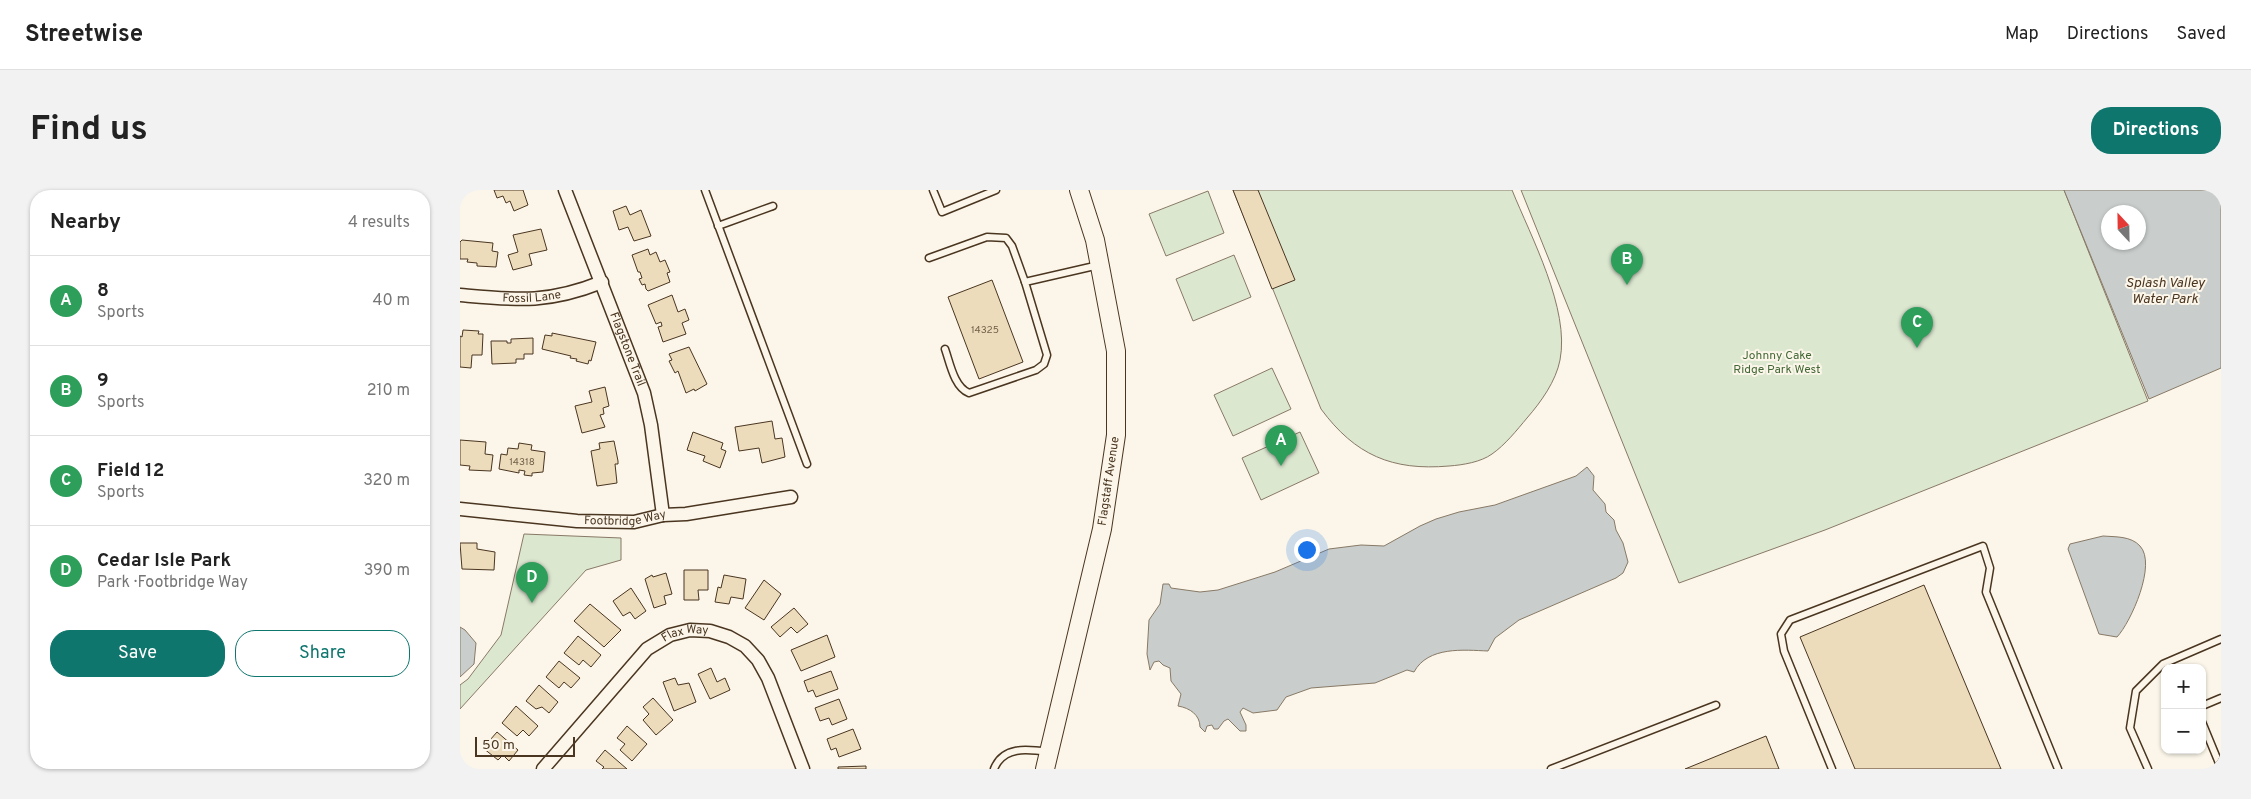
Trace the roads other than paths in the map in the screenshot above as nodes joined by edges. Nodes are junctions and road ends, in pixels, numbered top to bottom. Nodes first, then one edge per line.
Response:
1 (565, 190) edge
2 (705, 190) edge
3 (933, 190) edge
4 (996, 190) edge
5 (1079, 190) edge
6 (773, 206) dead end
7 (718, 226) junction
8 (929, 258) dead end
9 (1100, 264) junction
10 (602, 282) junction
11 (1024, 282) junction
12 (460, 295) edge
13 (945, 349) dead end
14 (807, 464) dead end
15 (791, 497) dead end
16 (460, 509) edge
17 (663, 515) junction
18 (2221, 639) edge
19 (2221, 698) edge
20 (2206, 704) edge
21 (1716, 705) dead end
22 (2206, 732) edge
23 (1047, 761) edge
24 (2221, 768) edge
25 (542, 769) edge
26 (803, 769) edge
27 (994, 769) edge
28 (1551, 769) edge
29 (1832, 769) edge
30 (2058, 769) edge
31 (2148, 769) edge

1 - 10 street, Flagstone Trail
2 - 7 lane
3 - 4 lane
5 - 9 street, Flagstaff Avenue
6 - 7 lane
7 - 14 lane
8 - 11 lane
9 - 11 lane
9 - 23 street, Flagstaff Avenue
10 - 12 street, Fossil Lane
10 - 17 street, Flagstone Trail
11 - 13 lane
15 - 17 street, Footbridge Way
16 - 17 street, Footbridge Way
18 - 31 lane
19 - 20 lane
21 - 28 lane
22 - 24 lane
23 - 27 lane
25 - 26 street, Flax Way
29 - 30 lane

